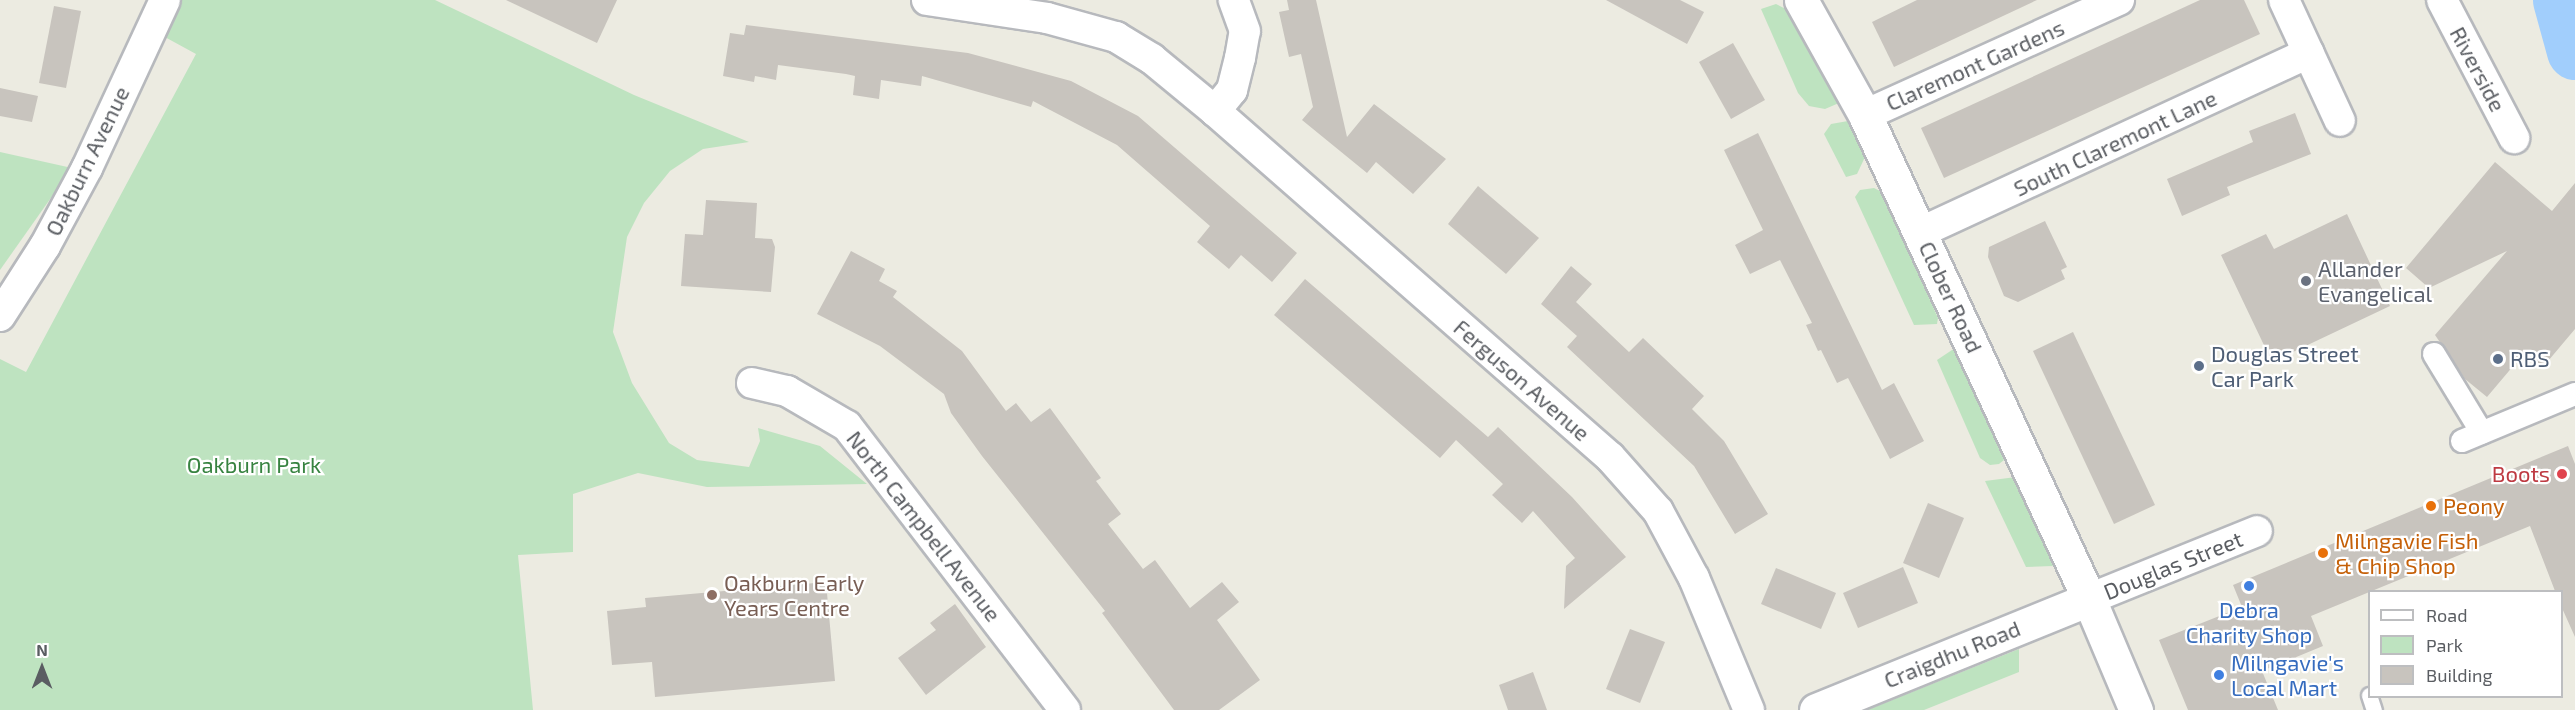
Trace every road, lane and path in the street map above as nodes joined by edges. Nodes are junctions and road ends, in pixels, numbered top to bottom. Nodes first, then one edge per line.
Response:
1 (165, 0) edge
2 (927, 0) edge
3 (1234, 0) edge
4 (1801, 0) edge
5 (2119, 0) edge
6 (2284, 0) edge
7 (2442, 0) edge
8 (970, 3) edge
9 (2309, 53) junction
10 (1215, 111) junction
11 (1865, 115) junction
12 (2340, 121) dead end
13 (2514, 138) dead end
14 (1921, 232) junction
15 (0, 316) edge
16 (2434, 354) dead end
17 (752, 383) dead end
18 (2575, 394) edge
19 (2256, 531) dead end
20 (2089, 599) junction
21 (1065, 710) edge
22 (1749, 710) edge
23 (1816, 710) edge
24 (2136, 710) edge

1 - 15 street, Oakburn Avenue
2 - 8 street, Ferguson Avenue
3 - 10 street
4 - 11 street, Clober Road
5 - 11 street, Claremont Gardens
6 - 9 street
7 - 13 street, Riverside
8 - 10 street, Ferguson Avenue
9 - 12 street
9 - 14 street, South Claremont Lane
10 - 22 street, Ferguson Avenue
11 - 14 street, Clober Road
14 - 20 street, Clober Road
16 - 18 street
17 - 21 street, North Campbell Avenue
19 - 20 street, Douglas Street
20 - 23 street, Craigdhu Road
20 - 24 street, Clober Road

